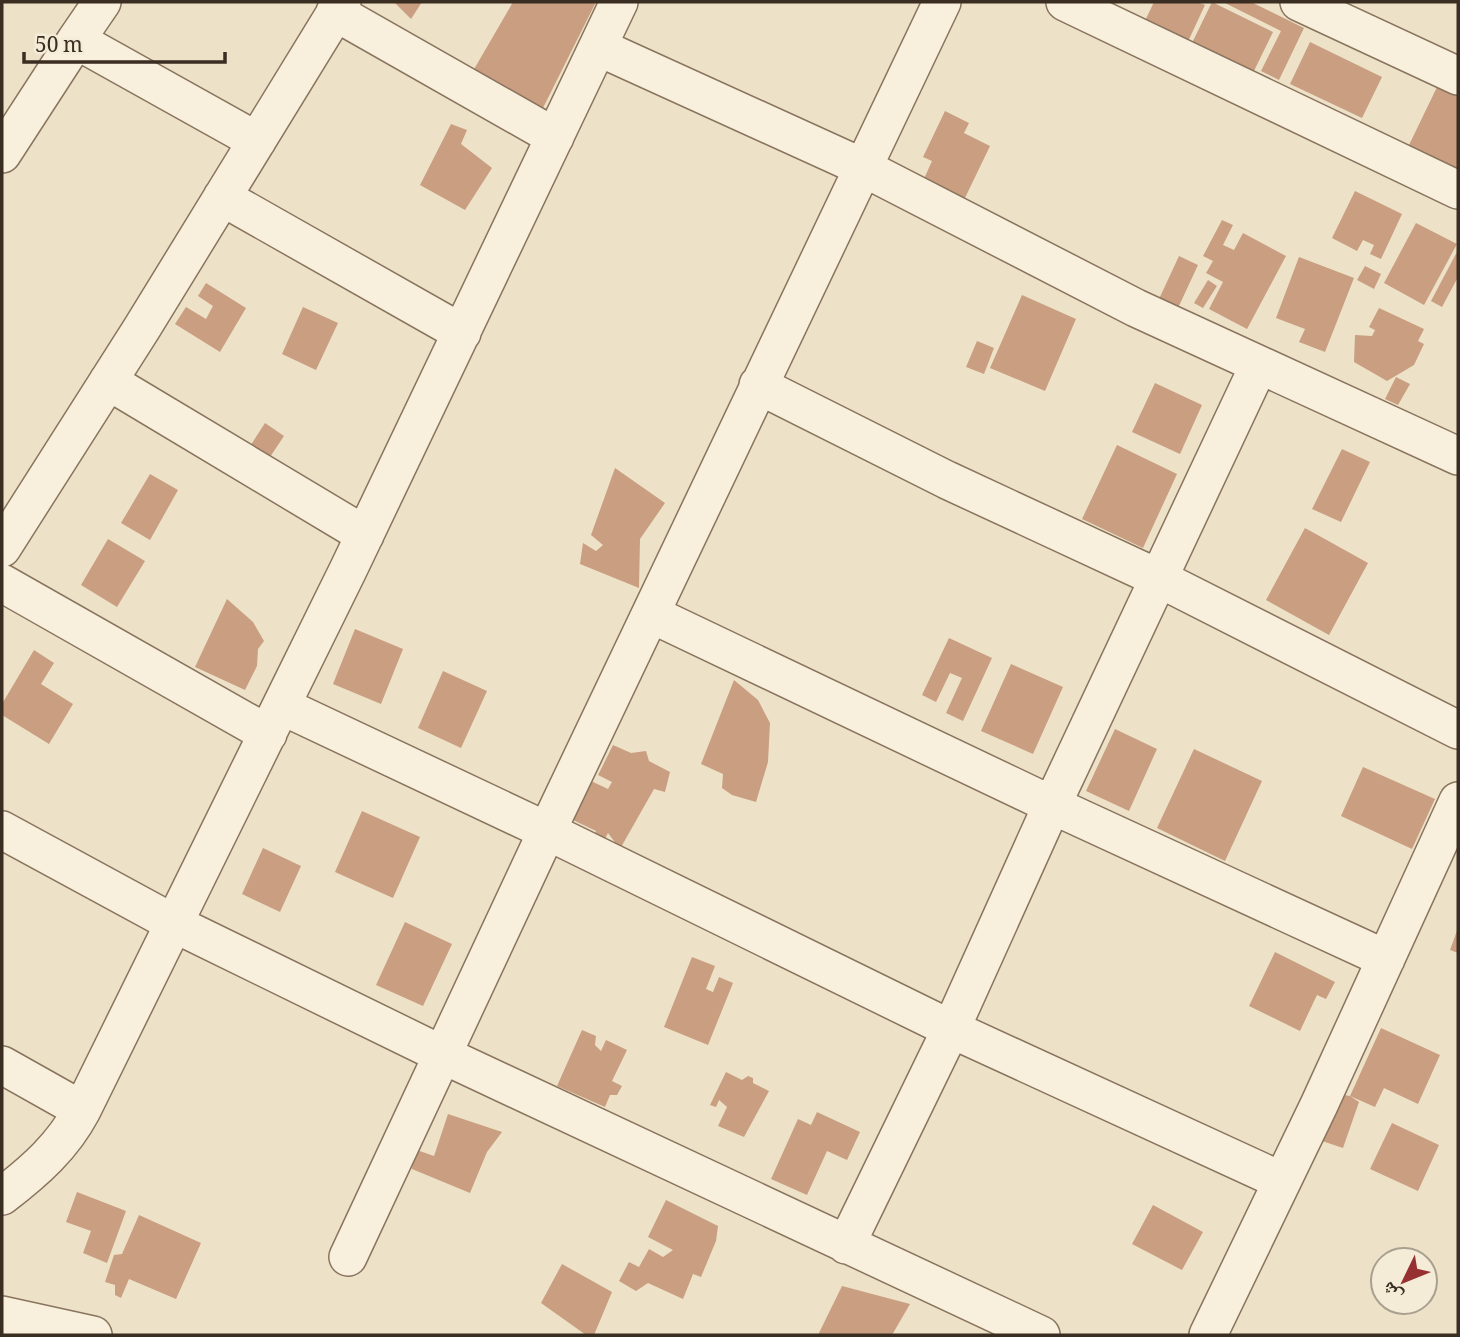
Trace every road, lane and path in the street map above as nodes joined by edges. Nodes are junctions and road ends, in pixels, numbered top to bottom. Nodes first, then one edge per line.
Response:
1 (102, 2) edge
2 (619, 2) edge
3 (942, 2) edge
4 (1065, 2) edge
5 (1299, 2) edge
6 (338, 7) edge
7 (76, 40) junction
8 (598, 47) junction
9 (1458, 76) edge
10 (555, 137) junction
11 (257, 141) junction
12 (2, 154) edge
13 (862, 167) junction
14 (1458, 190) edge
15 (222, 197) junction
16 (462, 333) junction
17 (1259, 365) junction
18 (108, 381) junction
19 (758, 384) junction
20 (1458, 457) edge
21 (8, 526) edge
22 (365, 535) junction
23 (1158, 578) junction
24 (2, 583) edge
25 (651, 614) junction
26 (275, 720) junction
27 (1458, 730) edge
28 (1458, 801) edge
29 (1052, 805) junction
30 (2, 830) edge
31 (547, 831) junction
32 (175, 924) junction
33 (1386, 959) junction
34 (951, 1029) junction
35 (442, 1054) junction
36 (2, 1065) edge
37 (82, 1110) junction
38 (1282, 1181) junction
39 (2, 1195) edge
40 (846, 1245) junction
41 (348, 1257) dead end
42 (2, 1315) edge
43 (93, 1335) edge
44 (1041, 1335) edge
45 (1208, 1335) edge

1 - 7 street
2 - 8 street
3 - 13 street
4 - 14 street
5 - 9 street
6 - 10 street
6 - 11 street
7 - 11 street
7 - 12 street
8 - 10 street
8 - 13 street
10 - 16 street
11 - 15 street
13 - 17 street
13 - 19 street
15 - 16 street
15 - 18 street
16 - 22 street
17 - 20 street
17 - 23 street
18 - 21 street
18 - 22 street
19 - 23 street
19 - 25 street
22 - 26 street
23 - 27 street
23 - 29 street
24 - 26 street
25 - 29 street
25 - 31 street
26 - 31 street
26 - 32 street
28 - 33 street
29 - 33 street
29 - 34 street
30 - 32 street
31 - 34 street
31 - 35 street
32 - 35 street
32 - 37 street
33 - 38 street
34 - 38 street
34 - 40 street
35 - 40 street
35 - 41 street
36 - 37 street
37 - 39 street
38 - 45 street
40 - 44 street
42 - 43 street

